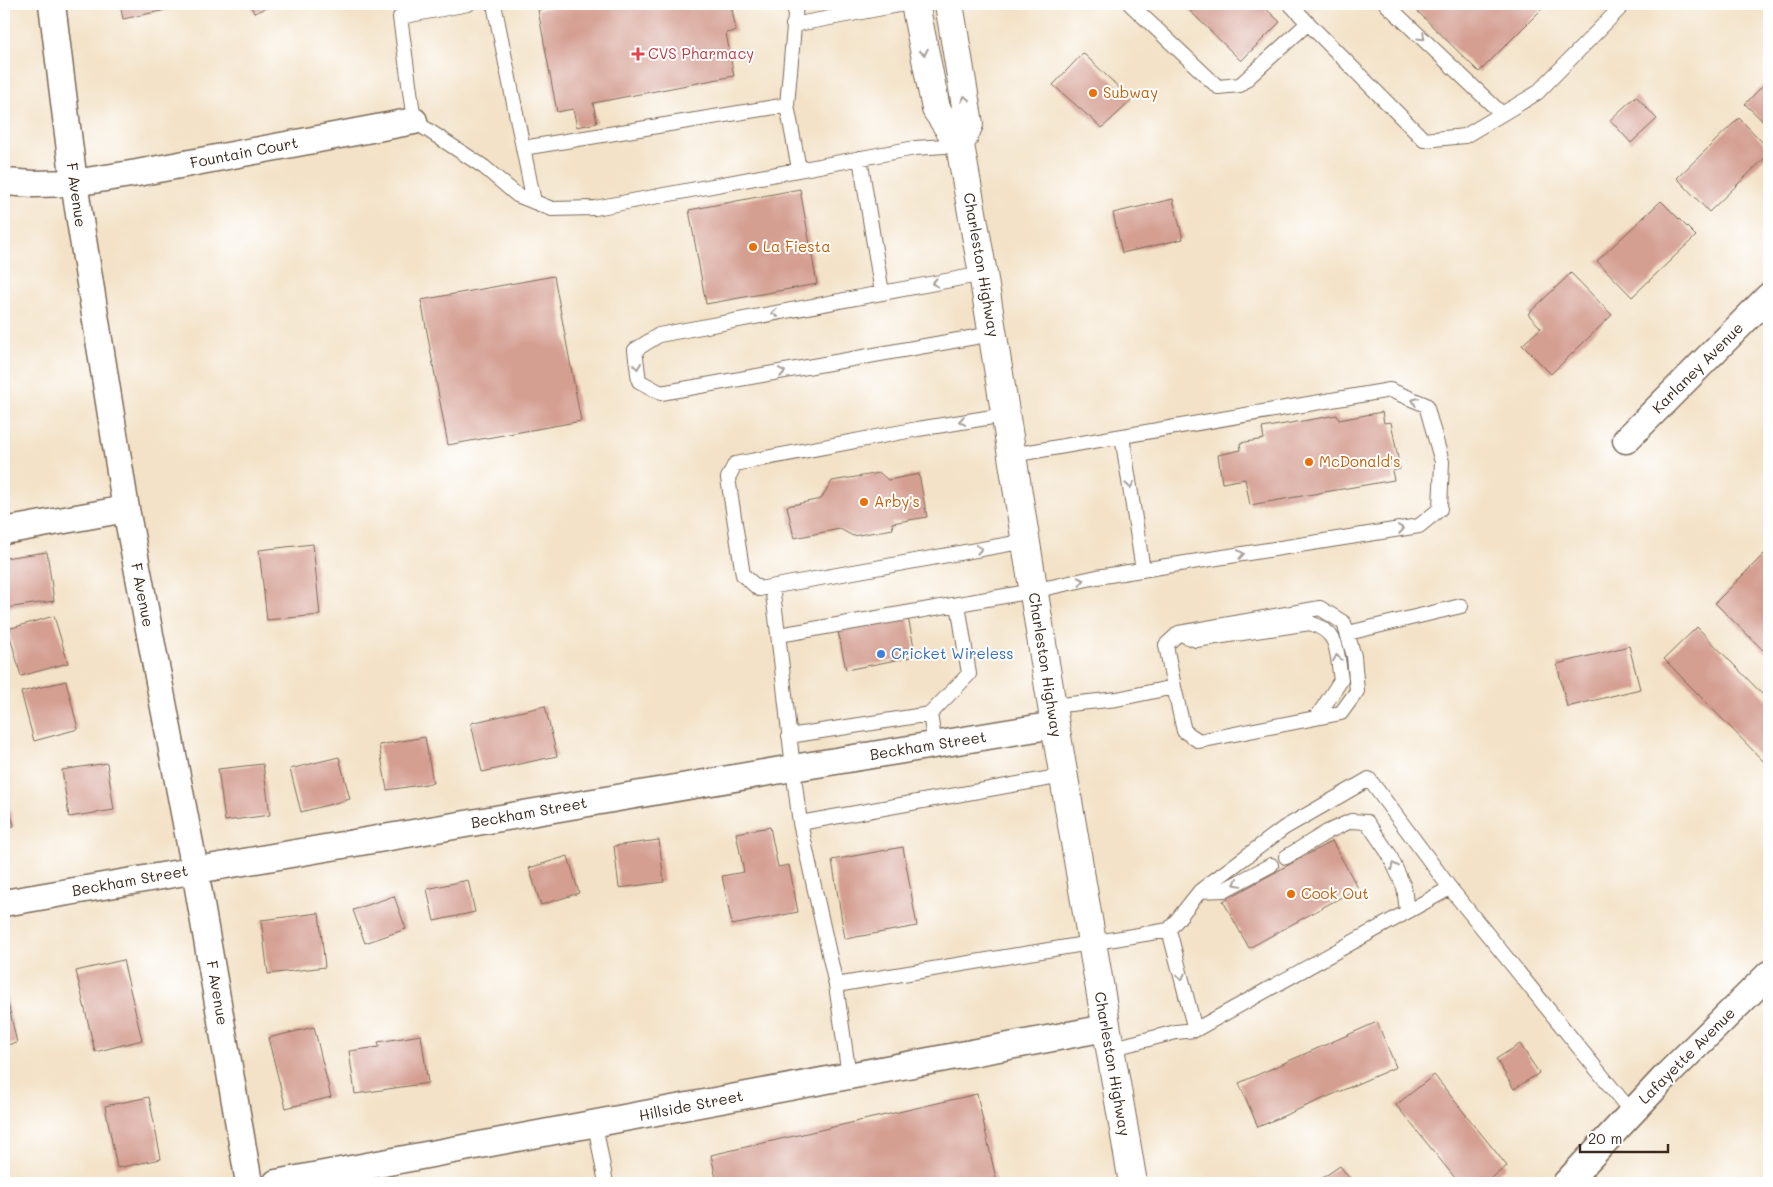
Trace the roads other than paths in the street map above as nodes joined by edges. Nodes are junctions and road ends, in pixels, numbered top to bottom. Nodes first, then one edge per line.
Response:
1 (52, 4) edge
2 (468, 4) edge
3 (494, 4) edge
4 (796, 4) edge
5 (904, 4) edge
6 (915, 4) edge
7 (949, 4) edge
8 (1130, 4) edge
9 (1290, 4) edge
10 (1386, 4) edge
11 (1624, 4) edge
12 (1308, 23) junction
13 (794, 25) junction
14 (787, 105) junction
15 (1502, 114) junction
16 (414, 121) junction
17 (960, 145) junction
18 (523, 148) junction
19 (860, 158) junction
20 (799, 169) junction
21 (4, 182) edge
22 (74, 183) junction
23 (534, 202) junction
24 (983, 274) junction
25 (882, 293) junction
26 (1769, 296) edge
27 (992, 334) junction
28 (1005, 415) junction
29 (1122, 436) junction
30 (1626, 440) dead end
31 (1012, 455) junction
32 (126, 509) junction
33 (4, 531) edge
34 (1026, 541) junction
35 (1143, 570) junction
36 (772, 587) junction
37 (1033, 591) junction
38 (958, 604) junction
39 (1461, 606) dead end
40 (1179, 633) junction
41 (1348, 633) junction
42 (779, 635) junction
43 (1174, 687) junction
44 (930, 714) junction
45 (1053, 716) junction
46 (1317, 717) junction
47 (789, 736) junction
48 (934, 745) junction
49 (792, 768) junction
50 (1063, 776) junction
51 (800, 823) junction
52 (1286, 857) dead end
53 (1271, 865) dead end
54 (196, 870) junction
55 (1450, 888) junction
56 (1200, 891) junction
57 (4, 903) edge
58 (1407, 912) junction
59 (1169, 930) junction
60 (1092, 942) junction
61 (1769, 974) edge
62 (836, 985) junction
63 (1195, 1030) junction
64 (1108, 1038) junction
65 (849, 1076) junction
66 (1632, 1113) junction
67 (595, 1124) junction
68 (249, 1183) edge
69 (276, 1183) edge
70 (606, 1183) edge
71 (1133, 1183) edge
72 (1566, 1183) edge

1 - 22 street, F Avenue
2 - 16 lane
3 - 18 lane
4 - 13 lane
5 - 13 lane
6 -> 17 main road, Charleston Highway
17 -> 7 main road
8 - 12 lane
9 - 12 lane
10 -> 15 lane
11 - 15 lane
12 - 15 lane
13 - 14 lane
14 - 18 lane
14 - 20 lane
16 - 22 street, Fountain Court
16 - 23 lane
17 - 19 lane
17 - 24 main road, Charleston Highway
18 - 23 lane
19 - 20 lane
19 - 25 lane
20 - 23 lane
21 - 22 street, Fountain Court
22 - 32 street, F Avenue
24 -> 25 lane
24 - 27 main road, Charleston Highway
25 -> 27 lane
26 - 30 street, Karlaney Avenue
27 - 28 main road, Charleston Highway
28 - 31 main road, Charleston Highway
28 -> 36 lane
29 - 31 lane
29 -> 35 lane
35 -> 29 lane
31 - 34 main road, Charleston Highway
32 - 33 street
32 - 54 street, F Avenue
36 -> 34 lane
34 - 37 main road, Charleston Highway
37 -> 35 lane
36 - 42 lane
37 - 38 lane
37 - 45 main road, Charleston Highway
38 - 42 lane
38 - 44 lane
39 - 41 lane
40 - 41 lane
40 - 43 lane
46 -> 40 lane
41 - 46 lane
42 - 47 lane
43 - 45 lane
43 - 46 lane
44 - 47 lane
44 - 48 lane
45 - 48 street, Beckham Street
45 - 50 main road, Charleston Highway
47 - 49 lane
48 - 49 street, Beckham Street
49 - 51 lane
49 - 54 street, Beckham Street
50 - 51 lane
50 - 60 main road, Charleston Highway
51 - 62 lane
58 -> 52 lane
53 -> 56 lane
54 - 57 street, Beckham Street
54 - 68 street, F Avenue
55 - 56 lane
55 - 58 lane
55 - 66 lane
56 - 59 lane
58 - 63 lane
59 - 60 lane
59 -> 63 lane
60 - 62 lane
60 - 64 main road, Charleston Highway
61 - 66 street, Lafayette Avenue
62 - 65 lane
63 - 64 lane
64 - 65 street, Hillside Street
64 - 71 main road, Charleston Highway
65 - 67 street, Hillside Street
66 - 72 street, Lafayette Avenue
67 - 69 street, Hillside Street
67 - 70 lane

